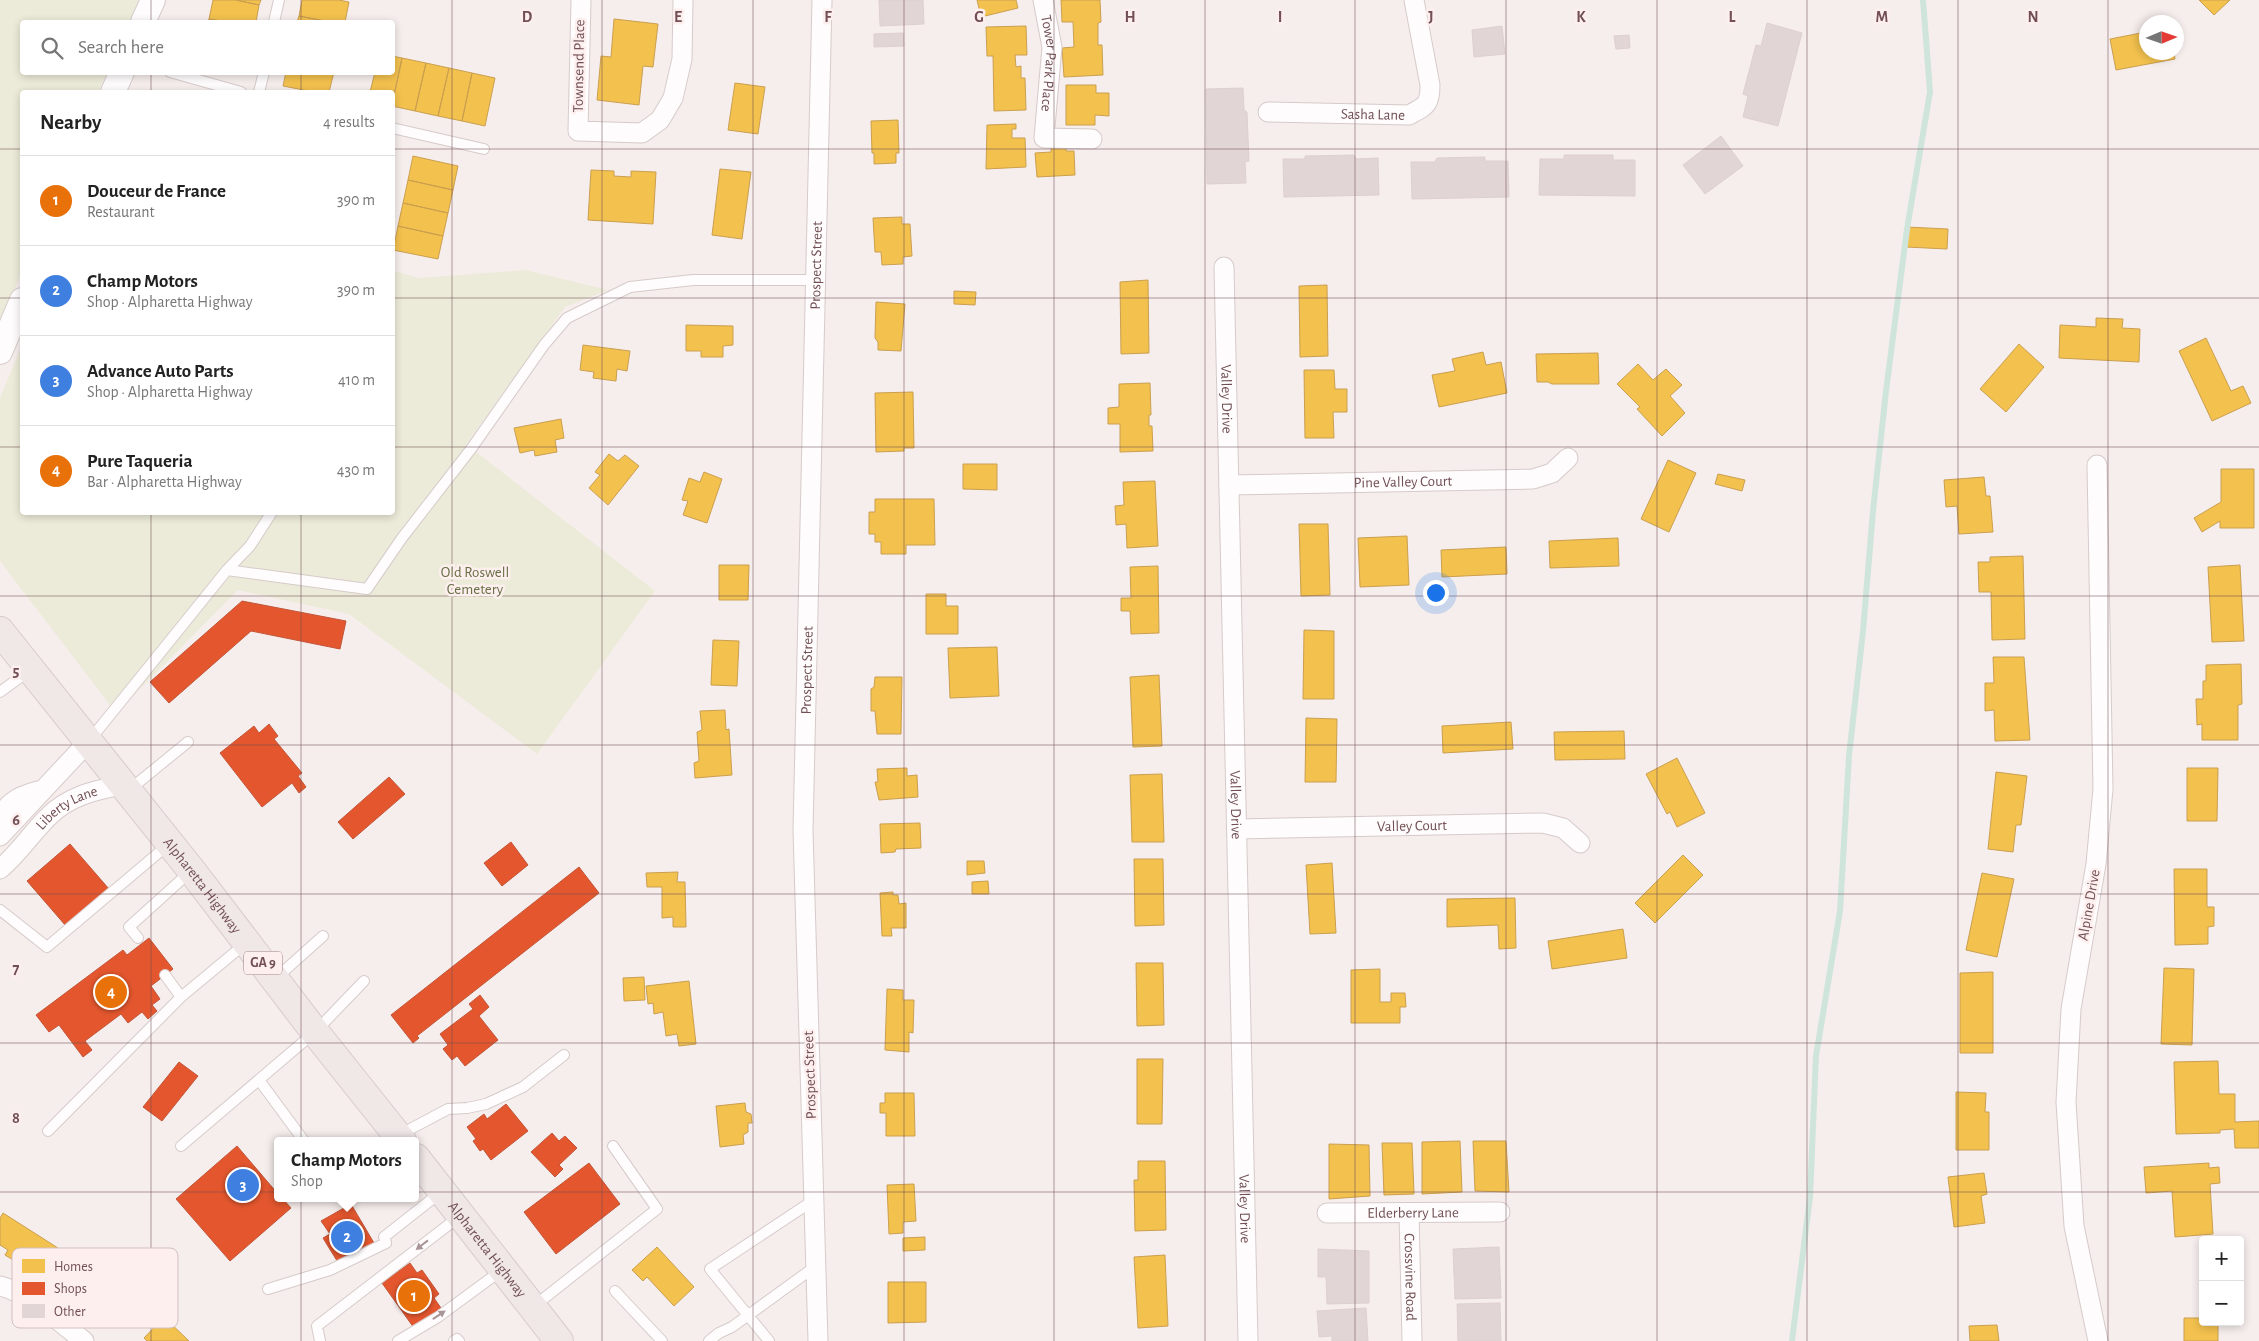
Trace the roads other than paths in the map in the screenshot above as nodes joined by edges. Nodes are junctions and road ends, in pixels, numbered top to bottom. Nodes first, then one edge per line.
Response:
1 (153, 0) edge
2 (279, 0) edge
3 (581, 0) edge
4 (683, 0) edge
5 (822, 0) edge
6 (1043, 0) edge
7 (1414, 0) edge
8 (144, 20) edge
9 (274, 20) edge
10 (121, 75) edge
11 (181, 75) edge
12 (263, 75) edge
13 (114, 90) edge
14 (234, 90) edge
15 (260, 90) edge
16 (1268, 112) dead end
17 (395, 129) edge
18 (1092, 139) dead end
19 (484, 149) dead end
20 (1224, 267) dead end
21 (816, 280) junction
22 (20, 305) edge
23 (0, 352) edge
24 (1568, 458) dead end
25 (2098, 465) dead end
26 (1229, 485) junction
27 (270, 515) edge
28 (227, 570) junction
29 (0, 630) edge
30 (31, 670) junction
31 (0, 692) edge
32 (88, 742) junction
33 (188, 742) dead end
34 (126, 788) junction
35 (1237, 829) junction
36 (2, 830) edge
37 (170, 843) junction
38 (24, 844) junction
39 (1580, 844) dead end
40 (0, 868) edge
41 (192, 871) junction
42 (0, 910) edge
43 (323, 936) dead end
44 (138, 938) dead end
45 (247, 942) junction
46 (165, 975) dead end
47 (275, 979) junction
48 (364, 981) dead end
49 (181, 997) junction
50 (315, 1032) junction
51 (564, 1055) dead end
52 (259, 1080) junction
53 (48, 1131) dead end
54 (301, 1137) edge
55 (399, 1137) edge
56 (402, 1137) edge
57 (181, 1146) dead end
58 (614, 1146) dead end
59 (419, 1162) edge
60 (442, 1192) junction
61 (814, 1200) junction
62 (1500, 1212) dead end
63 (1327, 1213) dead end
64 (1409, 1213) junction
65 (460, 1215) junction
66 (816, 1266) junction
67 (503, 1269) junction
68 (0, 1286) edge
69 (268, 1289) dead end
70 (12, 1291) edge
71 (615, 1291) dead end
72 (533, 1308) junction
73 (748, 1316) junction
74 (67, 1328) edge
75 (84, 1341) edge
76 (320, 1341) edge
77 (398, 1341) edge
78 (454, 1341) edge
79 (458, 1341) edge
80 (559, 1341) edge
81 (662, 1341) edge
82 (709, 1341) edge
83 (769, 1341) edge
84 (818, 1341) edge
85 (1248, 1341) edge
86 (1412, 1341) edge
87 (2098, 1341) edge

1 - 8 street
2 - 9 lane
3 - 4 street, Townsend Place
5 - 21 street, Prospect Street
6 - 18 street, Tower Park Place
7 - 16 street, Sasha Lane
10 - 13 street
11 - 14 lane
12 - 15 lane
17 - 19 lane
20 - 26 street, Valley Drive
21 - 28 lane
21 - 61 street, Prospect Street
22 - 23 street
24 - 26 street, Pine Valley Court
25 - 87 street, Alpine Drive
26 - 35 street, Valley Drive
27 - 28 lane
28 - 32 lane
29 - 30 highway, Alpharetta Highway / GA 9
30 - 31 lane
30 - 32 highway, Alpharetta Highway / GA 9
32 - 34 highway, Alpharetta Highway / GA 9
32 - 36 street, Liberty Lane
33 - 34 lane
34 - 37 highway, Alpharetta Highway / GA 9
34 - 38 street, Liberty Lane
35 - 39 street, Valley Court
35 - 85 street, Valley Drive
36 - 38 street
37 - 41 highway, Alpharetta Highway / GA 9
37 - 42 lane
38 - 40 street, Liberty Lane
41 - 44 lane
41 - 45 highway, Alpharetta Highway / GA 9
43 - 47 lane
45 - 47 highway, Alpharetta Highway / GA 9
45 - 49 lane
46 - 49 lane
47 - 50 highway, Alpharetta Highway / GA 9
48 - 50 lane
49 - 53 lane
50 - 52 lane
50 - 55 highway, Alpharetta Highway / GA 9
51 - 56 lane
52 - 54 lane
52 - 57 lane
58 - 72 lane
59 - 60 highway, Alpharetta Highway
60 - 65 highway, Alpharetta Highway
60 - 69 lane
61 - 66 street, Prospect Street
61 - 73 lane
62 - 64 street, Elderberry Lane
63 - 64 street, Elderberry Lane
64 - 86 street, Crossvine Road
65 - 67 highway, Alpharetta Highway
65 -> 76 lane
66 - 73 lane
66 - 84 street, Prospect Street
67 - 72 highway, Alpharetta Highway
77 -> 67 lane
68 - 70 street
71 - 81 lane
72 - 80 highway, Alpharetta Highway
73 - 82 lane
73 - 83 lane
74 - 75 street
78 - 79 lane

